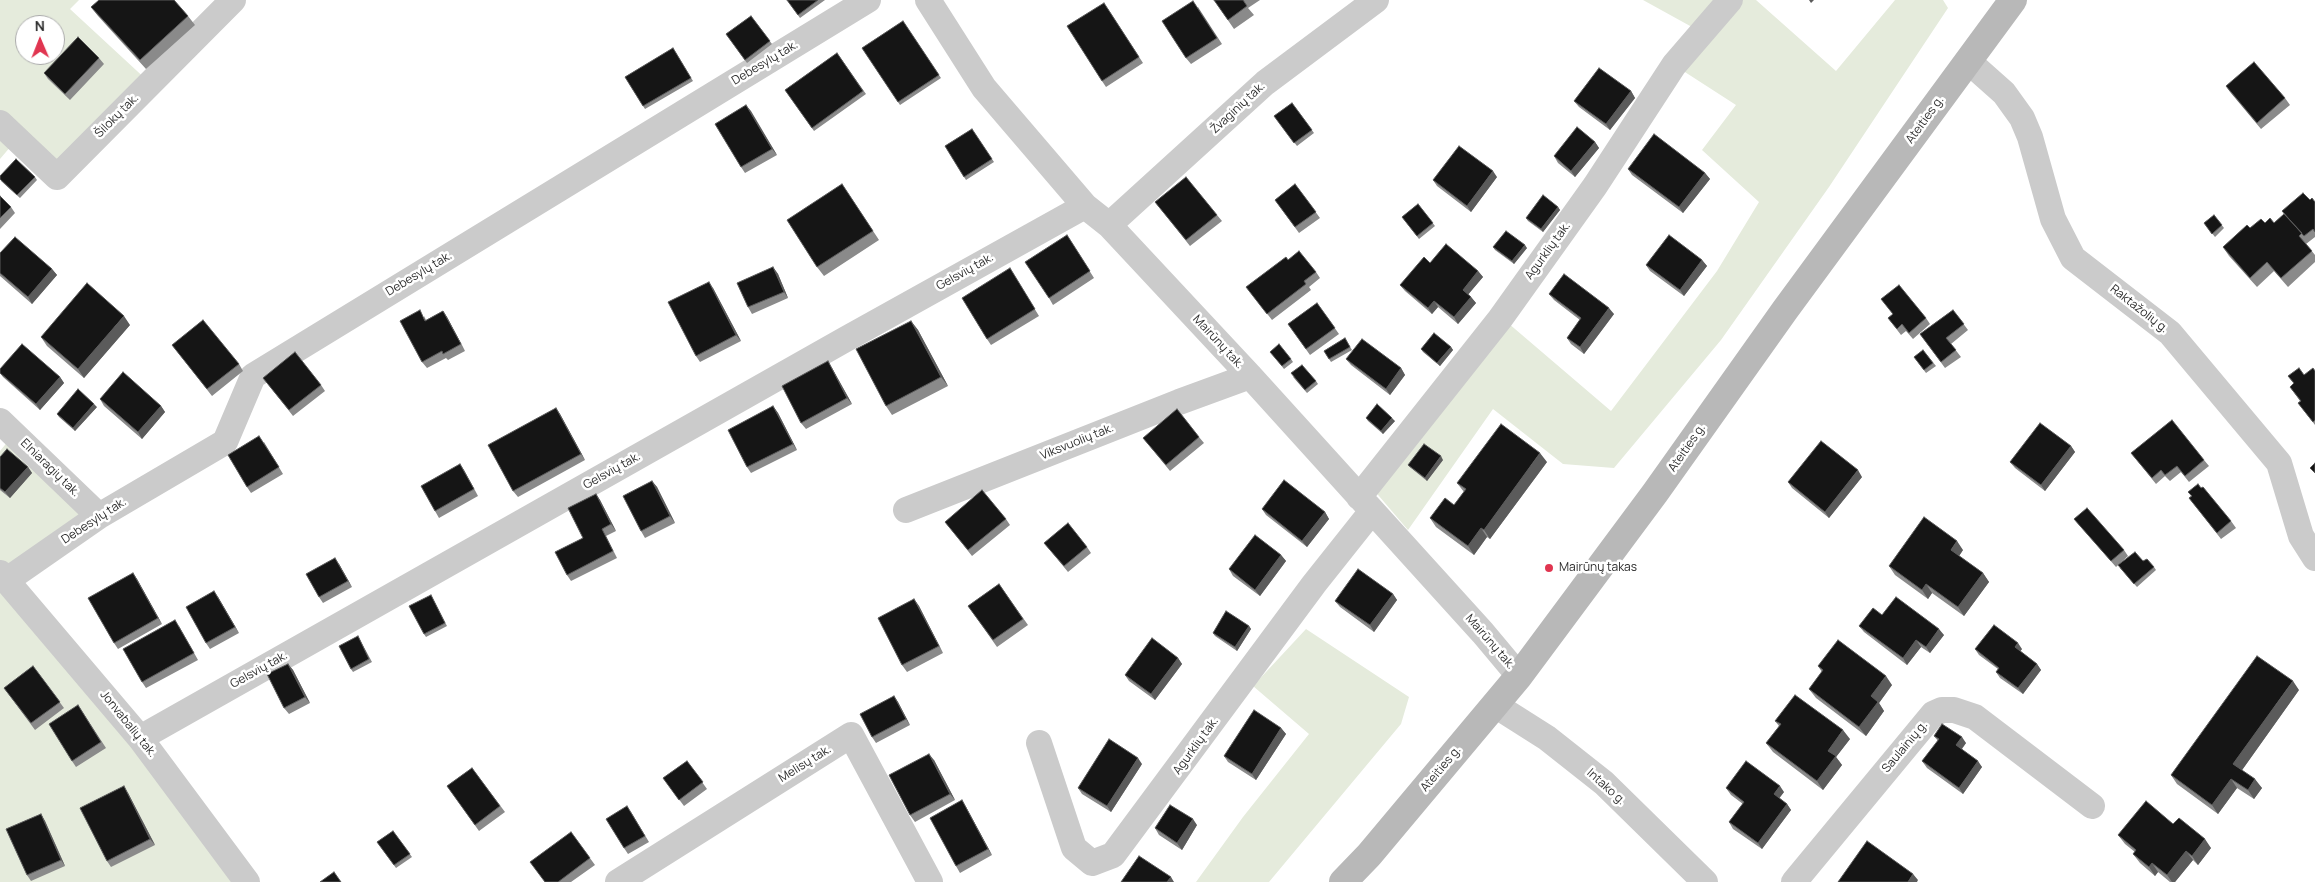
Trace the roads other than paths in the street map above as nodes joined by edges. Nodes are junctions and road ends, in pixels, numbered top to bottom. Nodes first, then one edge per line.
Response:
1 (233, 0) edge
2 (868, 0) edge
3 (928, 0) edge
4 (1376, 0) edge
5 (1730, 0) edge
6 (2014, 0) edge
7 (1968, 61) junction
8 (0, 123) edge
9 (1085, 206) junction
10 (1109, 226) junction
11 (1250, 376) junction
12 (0, 421) edge
13 (1365, 504) junction
14 (906, 510) dead end
15 (99, 516) junction
16 (2315, 558) edge
17 (3, 577) edge
18 (1519, 676) junction
19 (1496, 705) junction
20 (140, 738) junction
21 (1039, 744) dead end
22 (2092, 806) dead end
23 (247, 882) edge
24 (618, 882) edge
25 (930, 882) edge
26 (1343, 882) edge
27 (1705, 882) edge
28 (1794, 882) edge

1 - 8 street, Šilokų tak.
2 - 15 street, Debesylų tak.
3 - 9 street, Mairūnų tak.
4 - 10 street, Žvaginių tak.
5 - 13 street, Agurklių tak.
6 - 7 street, Ateities g.
7 - 16 street, Raktažolių g.
7 - 18 street, Ateities g.
9 - 10 street, Mairūnų tak.
9 - 20 street, Gelsvių tak.
10 - 11 street, Mairūnų tak.
11 - 13 street, Mairūnų tak.
11 - 14 street, Viksvuolių tak.
12 - 15 street, Elniaragių tak.
13 - 18 street, Mairūnų tak.
13 - 21 street, Agurklių tak.
15 - 17 street, Debesylų tak.
17 - 20 street, Jonvabalių tak.
18 - 19 street, Ateities g.
19 - 26 street, Ateities g.
19 - 27 street, Intako g.
20 - 23 street, Jonvabalių tak.
22 - 28 street, Saulainių g.
24 - 25 street, Melisų tak.

